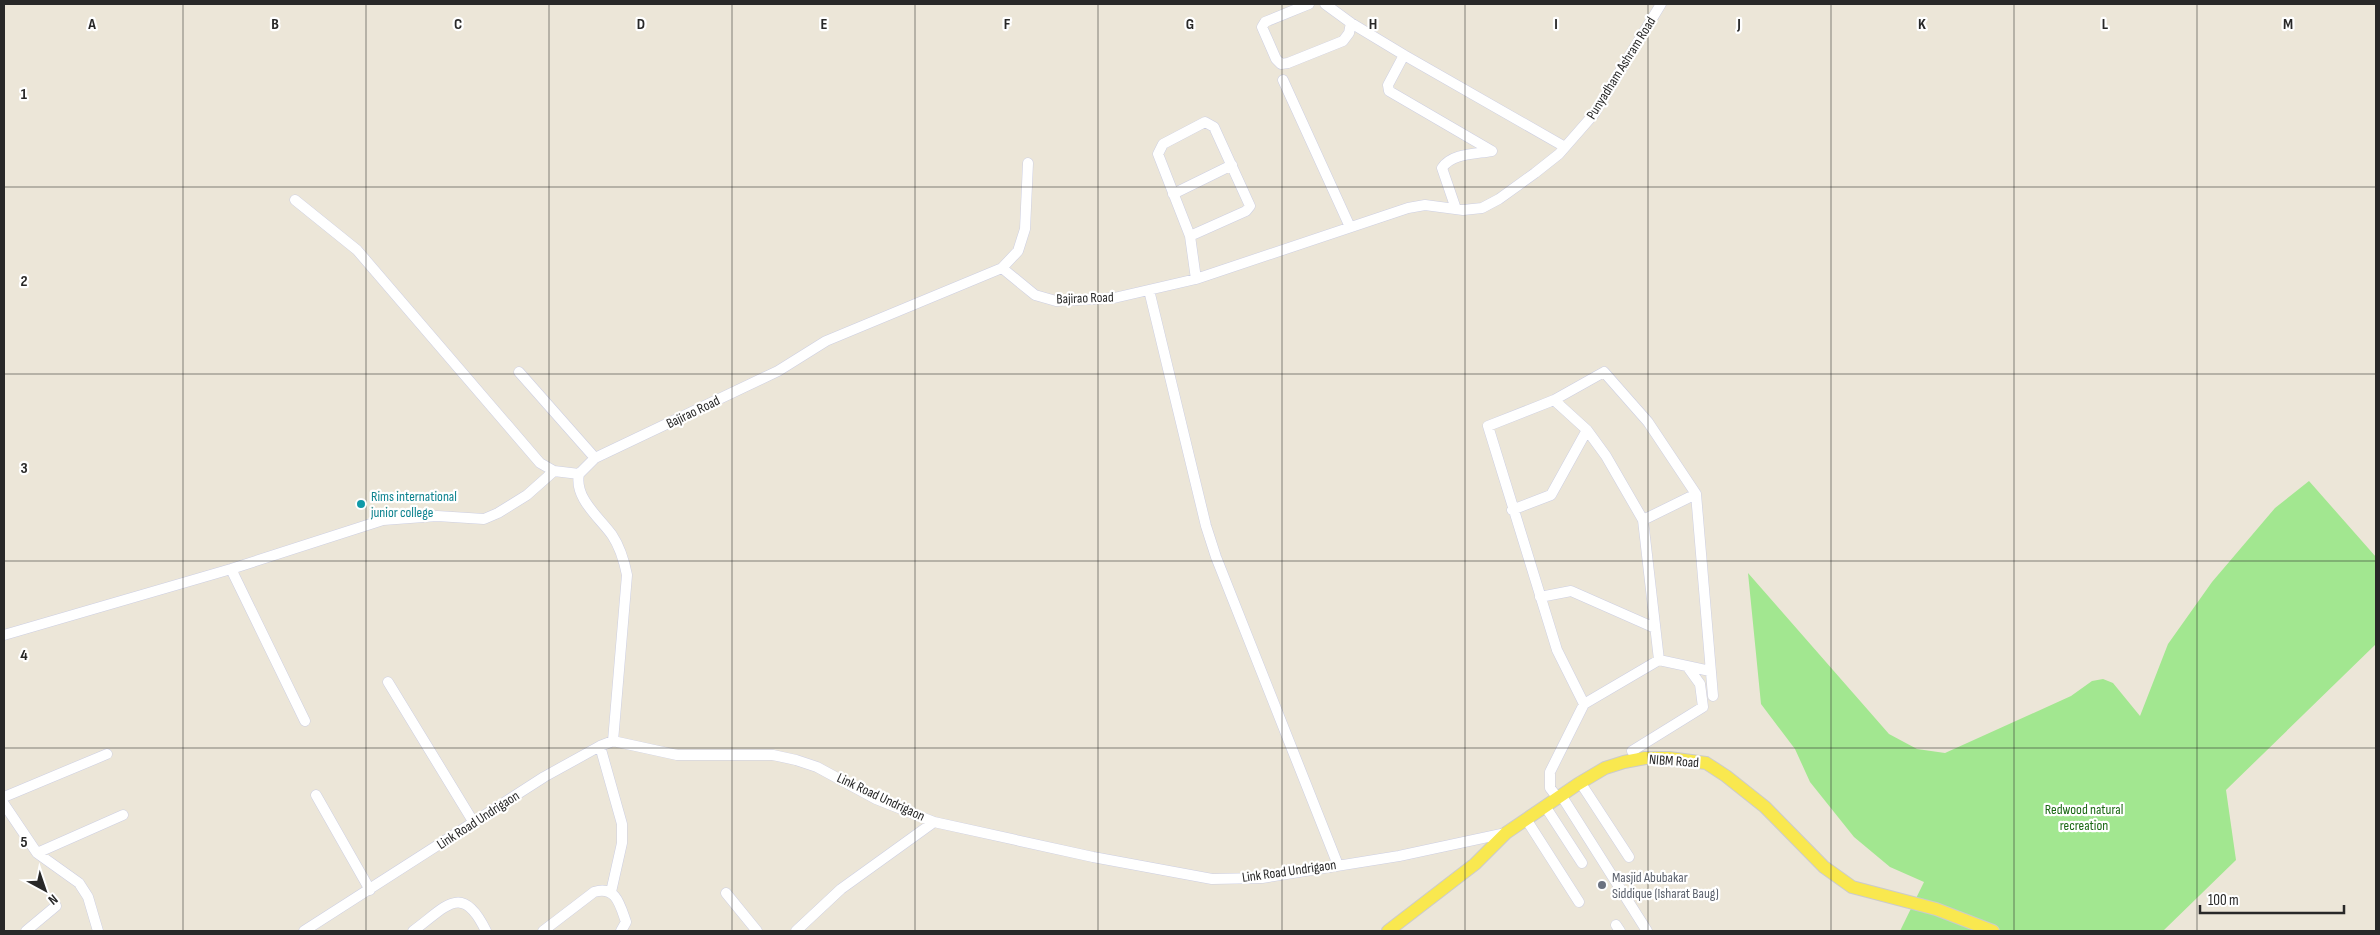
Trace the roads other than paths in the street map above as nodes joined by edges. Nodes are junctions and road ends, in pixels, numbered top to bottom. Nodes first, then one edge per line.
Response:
1 (1309, 4) edge
2 (1326, 4) edge
3 (1661, 4) edge
4 (1351, 23) junction
5 (1404, 55) junction
6 (1283, 80) dead end
7 (1565, 147) junction
8 (1028, 163) dead end
9 (1232, 165) junction
10 (1536, 173) joint
11 (1173, 194) junction
12 (295, 200) dead end
13 (1456, 209) junction
14 (1350, 227) junction
15 (1190, 236) junction
16 (1002, 268) junction
17 (1196, 280) junction
18 (1149, 290) junction
19 (519, 372) dead end
20 (1554, 400) junction
21 (1587, 430) junction
22 (594, 458) junction
23 (554, 471) junction
24 (579, 474) junction
25 (1696, 494) junction
26 (1512, 510) junction
27 (1643, 520) junction
28 (230, 569) junction
29 (1540, 597) junction
30 (1655, 628) junction
31 (4, 635) edge
32 (1659, 660) junction
33 (1687, 666) junction
34 (1710, 671) junction
35 (388, 682) dead end
36 (1713, 696) dead end
37 (1584, 704) junction
38 (305, 721) dead end
39 (613, 741) junction
40 (600, 746) junction
41 (1632, 751) dead end
42 (107, 754) dead end
43 (1580, 782) junction
44 (316, 795) dead end
45 (1559, 796) junction
46 (4, 797) edge
47 (4, 804) edge
48 (1545, 806) junction
49 (123, 815) dead end
50 (1526, 819) junction
51 (934, 822) junction
52 (474, 823) junction
53 (1506, 833) junction
54 (37, 854) junction
55 (1629, 857) dead end
56 (1582, 863) dead end
57 (1338, 865) junction
58 (370, 890) junction
59 (610, 892) junction
60 (726, 893) dead end
61 (1579, 902) dead end
62 (56, 906) dead end
63 (26, 931) edge
64 (98, 931) edge
65 (304, 931) edge
66 (413, 931) edge
67 (486, 931) edge
68 (543, 931) edge
69 (621, 931) edge
70 (757, 931) edge
71 (796, 931) edge
72 (1388, 931) edge
73 (1647, 931) edge
74 (1993, 931) edge

1 - 4 street
2 - 4 street
3 - 7 street, Punyadham Ashram Road
4 - 5 street
5 - 7 street
5 - 13 street
6 - 14 street
7 - 10 street, Punyadham Ashram Road
8 - 16 street
9 - 11 street
9 - 11 street
9 - 15 street
10 - 13 street, Bajirao Road
11 - 15 street
12 - 23 street
13 - 14 street, Bajirao Road
14 - 17 street, Bajirao Road
15 - 17 street
16 - 18 street, Bajirao Road
16 - 22 street, Bajirao Road
17 - 18 street, Bajirao Road
18 - 57 street
19 - 22 street
20 - 21 street
20 - 25 street
20 - 26 street
21 - 26 street
21 - 27 street
22 - 24 street, Bajirao Road
23 - 24 street
23 - 28 street
24 - 39 street
25 - 27 street
25 - 34 street
26 - 29 street
27 - 30 street
28 - 31 street
28 - 38 street
29 - 30 street
29 - 37 street
30 - 32 street
32 - 33 street
32 - 37 street
33 - 34 street
33 - 41 street
34 - 36 street
35 - 52 street
37 - 45 street
39 - 40 street, Link Road Undrigaon
39 - 51 street, Link Road Undrigaon
40 - 52 street, Link Road Undrigaon
40 - 59 street
42 - 46 street
43 - 45 main road, NIBM Road
43 - 55 street
43 - 74 main road, NIBM Road
44 - 58 street
45 - 48 main road, NIBM Road
45 - 73 street
47 - 54 street
48 - 50 main road, NIBM Road
48 - 56 street
49 - 54 street
50 - 53 main road, NIBM Road
50 - 61 street
51 - 57 street, Link Road Undrigaon
51 - 71 street
52 - 58 street, Link Road Undrigaon
53 - 57 street, Link Road Undrigaon
53 - 72 main road, NIBM Road
54 - 64 street
58 - 65 street, Link Road Undrigaon
59 - 68 street
59 - 69 street
60 - 70 street
62 - 63 street
66 - 67 street

